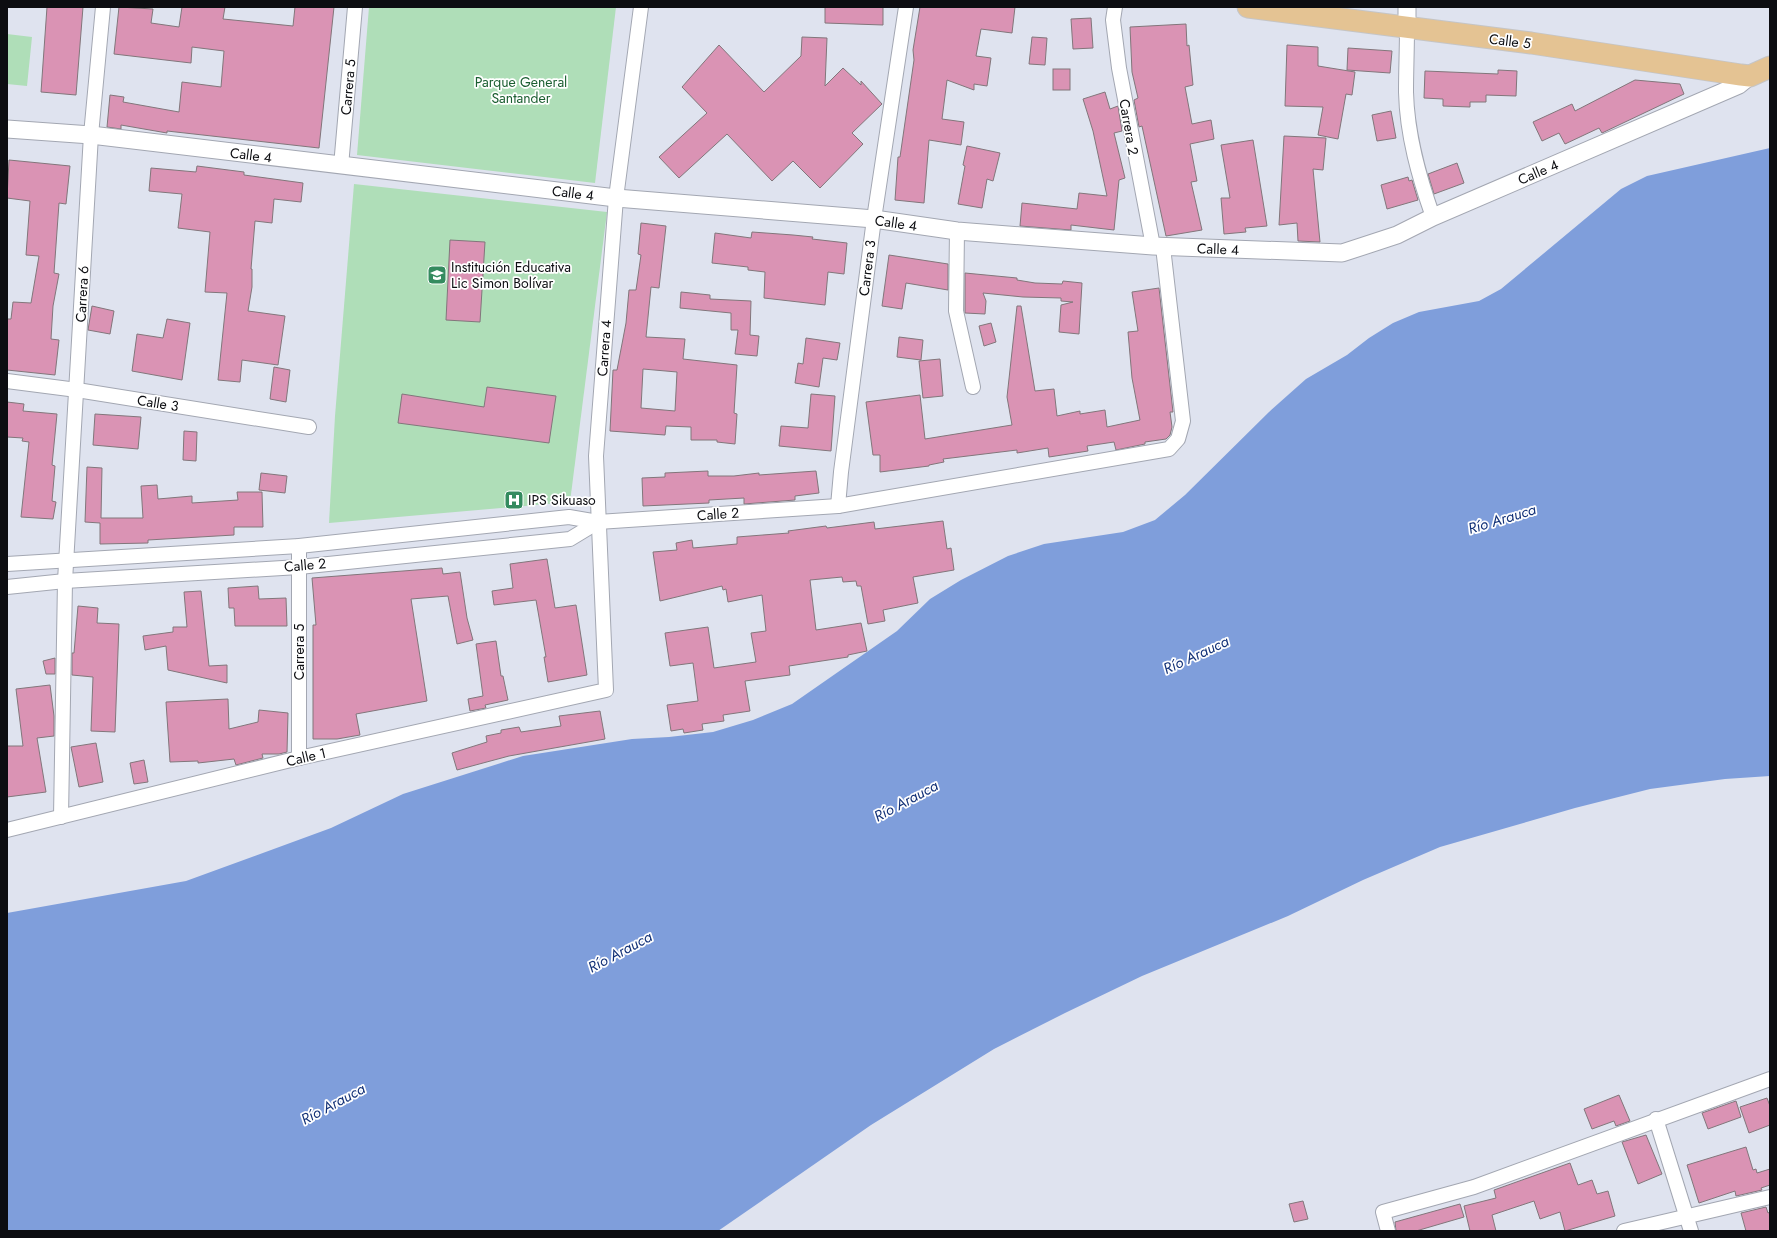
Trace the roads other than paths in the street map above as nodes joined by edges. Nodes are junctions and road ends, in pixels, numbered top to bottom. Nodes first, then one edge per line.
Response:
1 (103, 7) edge
2 (355, 7) edge
3 (641, 7) edge
4 (906, 7) edge
5 (1115, 7) edge
6 (1248, 7) edge
7 (1407, 7) edge
8 (1408, 28) junction
9 (1770, 67) edge
10 (1750, 76) junction
11 (7, 129) edge
12 (91, 135) junction
13 (341, 166) junction
14 (616, 198) junction
15 (1433, 217) junction
16 (874, 220) junction
17 (957, 231) junction
18 (1158, 247) junction
19 (7, 381) edge
20 (973, 387) dead end
21 (77, 390) junction
22 (309, 427) dead end
23 (838, 506) junction
24 (598, 522) junction
25 (299, 546) junction
26 (68, 560) junction
27 (7, 564) edge
28 (299, 566) junction
29 (66, 581) junction
30 (7, 587) edge
31 (606, 690) joint
32 (299, 758) junction
33 (61, 818) junction
34 (7, 830) edge
35 (1770, 1079) edge
36 (1656, 1119) junction
37 (1770, 1197) edge
38 (1688, 1216) junction
39 (1388, 1231) edge
40 (1624, 1231) edge
41 (1691, 1231) edge

1 - 12 street, Carrera 6
2 - 13 street, Carrera 5
3 - 14 street, Carrera 4
4 - 16 street, Carrera 3
5 - 18 street, Carrera 2
6 - 8 main road, Calle 5
7 - 8 street
8 - 10 main road, Calle 5
8 - 15 street
9 - 10 main road
10 - 15 street, Calle 4
11 - 12 street, Calle 4
12 - 13 street, Calle 4
12 - 21 street, Carrera 6
13 - 14 street, Calle 4
14 - 16 street, Calle 4
14 - 24 street, Carrera 4
15 - 18 street, Calle 4
16 - 17 street, Calle 4
16 - 23 street, Carrera 3
17 - 18 street, Calle 4
17 - 20 street
18 - 23 street, Carrera 2
19 - 21 street, Calle 3
21 - 22 street, Calle 3
21 - 26 street, Carrera 6
23 - 24 street, Calle 2
24 - 25 street, Calle 2
24 - 28 street, Calle 2
24 - 31 street, Carrera 4
25 - 26 street, Calle 2
25 - 28 street, Carrera 5
26 - 27 street, Calle 2
26 - 29 street, Carrera 6
28 - 29 street, Calle 2
28 - 32 street, Carrera 5
29 - 30 street, Calle 2
29 - 33 street, Carrera 6
31 - 32 street, Calle 1
32 - 33 street, Calle 1
33 - 34 street, Calle 1
35 - 36 street
36 - 38 street
36 - 39 street
37 - 38 street
38 - 40 street
38 - 41 street

